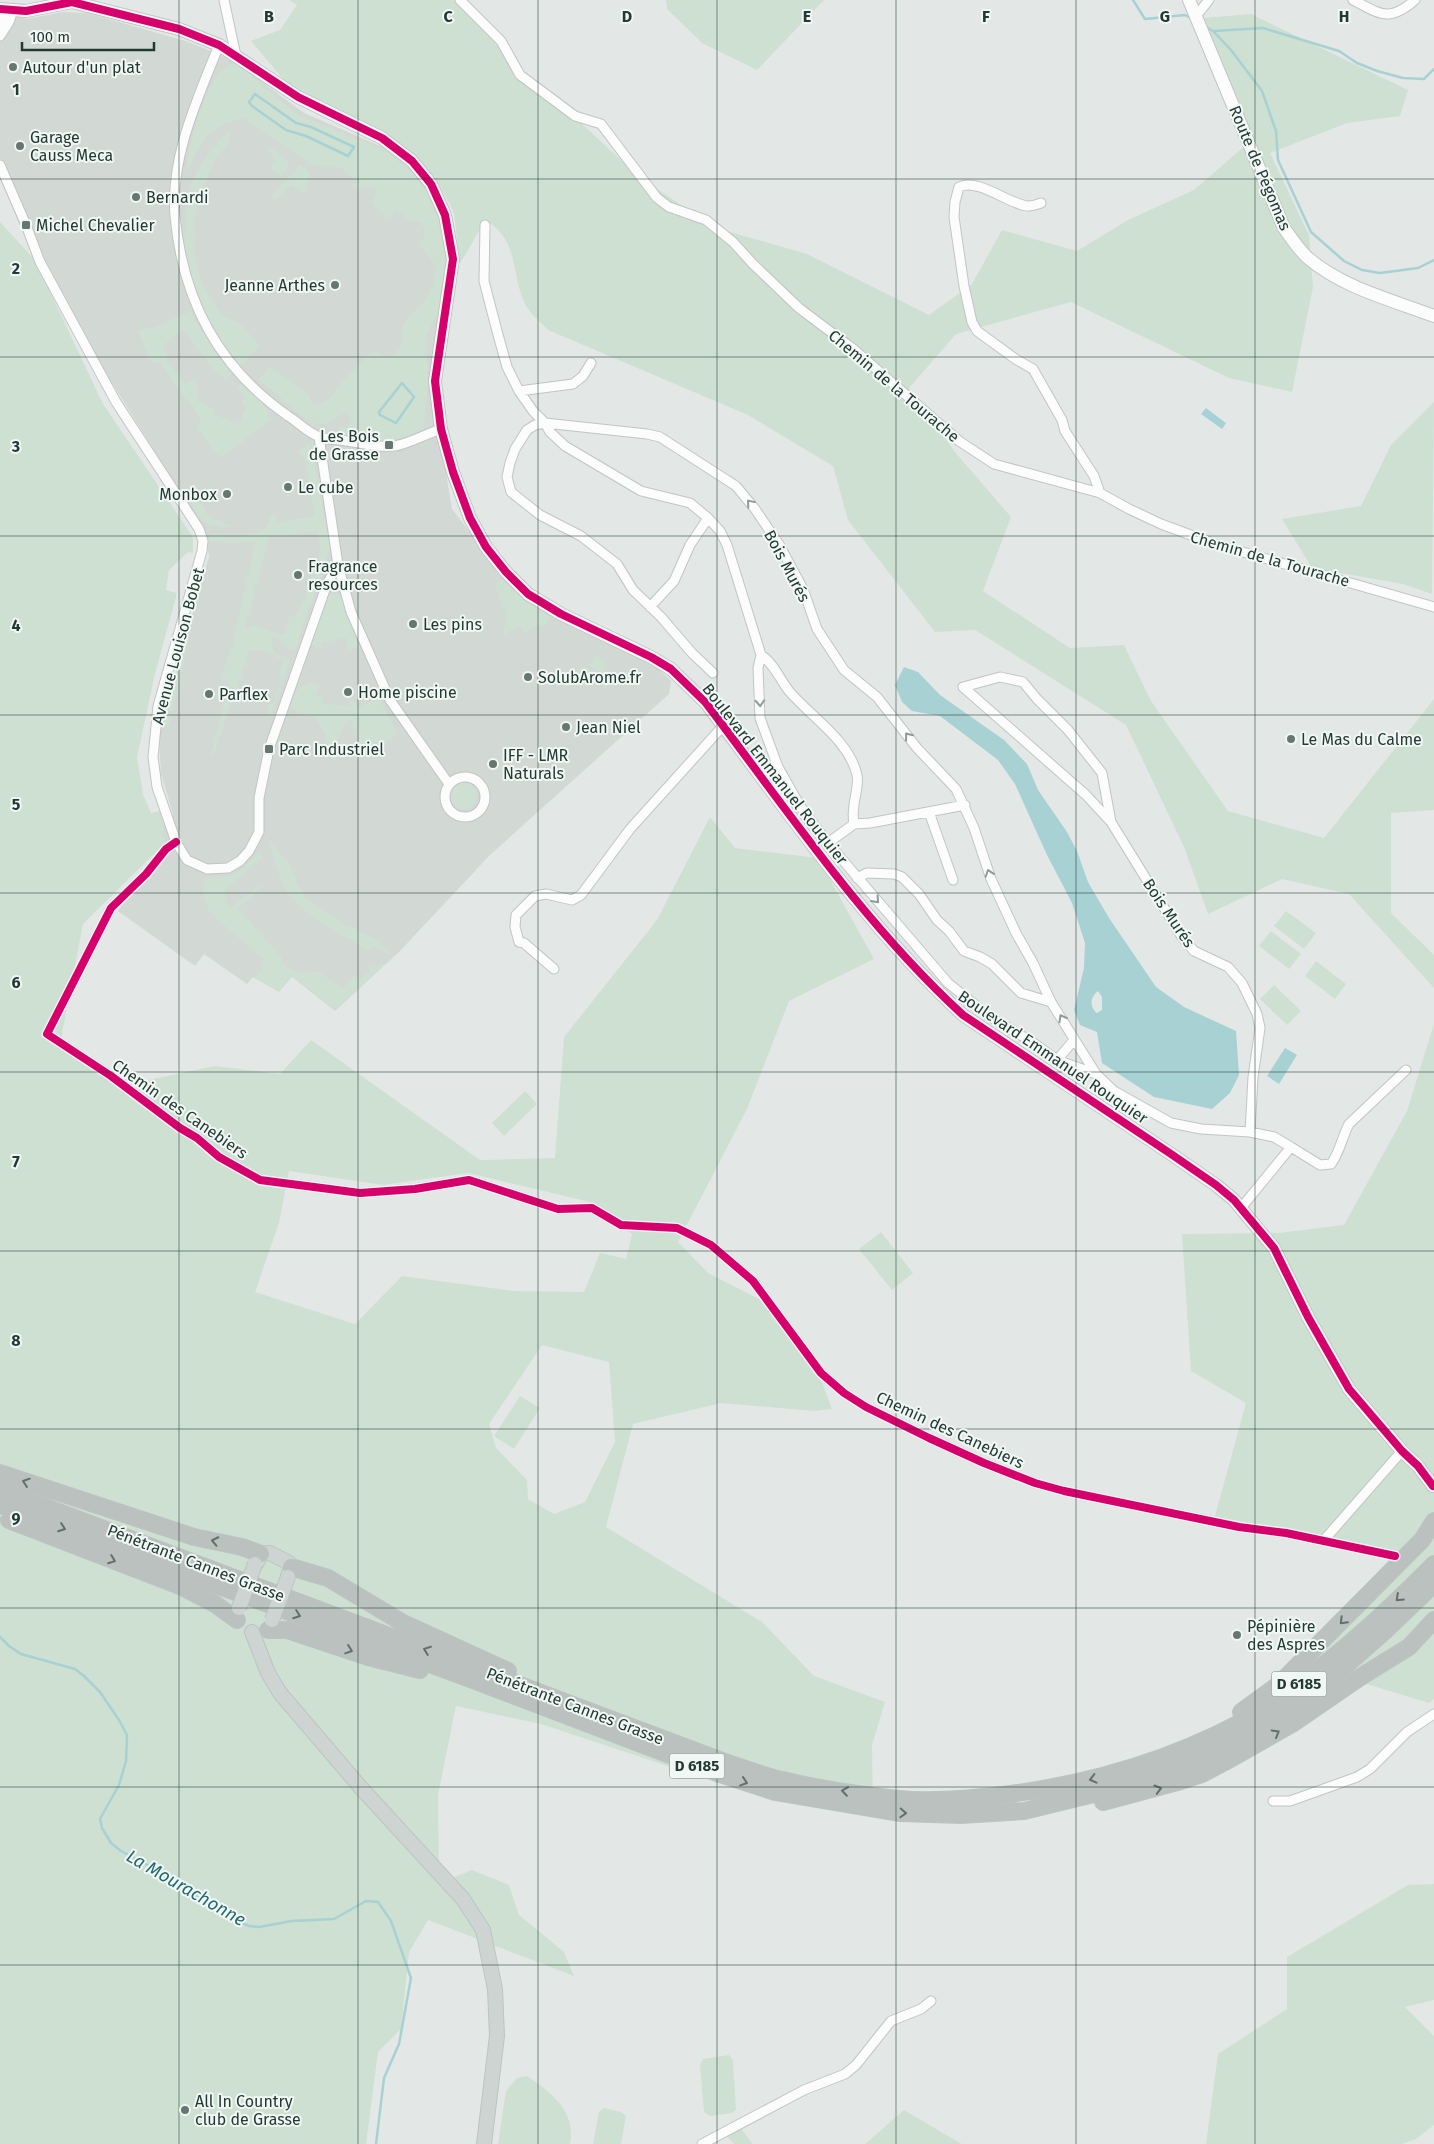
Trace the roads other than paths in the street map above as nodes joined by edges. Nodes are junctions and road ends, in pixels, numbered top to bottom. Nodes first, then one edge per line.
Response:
1 (224, 0) edge
2 (460, 0) edge
3 (1189, 0) edge
4 (1209, 0) edge
5 (1353, 0) edge
6 (1415, 0) edge
7 (5, 9) edge
8 (1196, 16) junction
9 (0, 35) edge
10 (219, 45) junction
11 (236, 56) junction
12 (0, 165) edge
13 (1041, 203) dead end
14 (484, 225) dead end
15 (1434, 316) edge
16 (591, 363) dead end
17 (519, 391) junction
18 (545, 423) junction
19 (441, 428) junction
20 (319, 437) junction
21 (1100, 493) junction
22 (708, 518) junction
23 (338, 565) junction
24 (650, 607) junction
25 (1434, 607) edge
26 (761, 655) junction
27 (713, 673) dead end
28 (723, 726) junction
29 (449, 784) junction
30 (965, 804) junction
31 (929, 812) junction
32 (1111, 822) junction
33 (854, 824) junction
34 (176, 842) junction
35 (828, 843) junction
36 (857, 878) junction
37 (954, 880) dead end
38 (554, 969) dead end
39 (1051, 1002) junction
40 (1074, 1040) junction
41 (1057, 1060) junction
42 (1406, 1070) dead end
43 (1096, 1074) junction
44 (1250, 1132) junction
45 (1291, 1147) junction
46 (1241, 1208) junction
47 (1402, 1451) junction
48 (1418, 1466) junction
49 (0, 1473) edge
50 (1434, 1473) edge
51 (1434, 1487) edge
52 (0, 1490) edge
53 (0, 1505) edge
54 (0, 1517) edge
55 (1434, 1521) edge
56 (1324, 1540) junction
57 (1395, 1556) dead end
58 (258, 1559) junction
59 (1434, 1564) edge
60 (289, 1572) junction
61 (1434, 1584) edge
62 (238, 1614) junction
63 (1434, 1620) edge
64 (270, 1625) junction
65 (252, 1632) junction
66 (473, 1680) junction
67 (547, 1696) junction
68 (1434, 1714) edge
69 (1178, 1752) junction
70 (1273, 1800) dead end
71 (1024, 1811) junction
72 (931, 2001) dead end
73 (484, 2144) edge
74 (702, 2144) edge

1 - 11 street
2 - 21 street, Chemin de la Tourache
3 - 8 street, Route de Pégomas
4 - 8 street
5 - 6 street
7 - 9 street
7 - 10 street, Boulevard Emmanuel Rouquier
8 - 15 street, Route de Pégomas
10 - 11 street, Boulevard Emmanuel Rouquier
10 - 20 street
11 - 19 street, Boulevard Emmanuel Rouquier
12 - 34 street, Avenue Louison Bobet
13 - 21 street
14 - 17 street, Bois Murés
16 - 17 street
17 - 18 street, Bois Murés
18 - 22 street, Bois Murés
18 - 24 street
30 -> 18 street, Bois Murés
19 - 20 street
19 - 28 street, Boulevard Emmanuel Rouquier
20 - 23 street
21 - 25 street, Chemin de la Tourache
22 - 24 street
22 - 26 street, Bois Murés
23 - 29 street
23 - 34 street, Avenue Louison Bobet
24 - 27 street
26 - 33 street, Bois Murés
26 -> 35 street, Bois Murés
28 - 38 street
28 - 46 street, Boulevard Emmanuel Rouquier
29 - 29 street
30 - 31 street
39 -> 30 street, Bois Murés
31 - 33 street
31 - 37 street
32 - 32 street, Bois Murés
32 - 44 street, Bois Murés
33 - 35 street
34 - 56 street, Chemin des Canebiers
35 - 36 street, Bois Murés
36 - 39 street
36 -> 41 street, Bois Murés
40 -> 39 street, Bois Murés
40 - 41 street
40 - 43 street, Bois Murés
41 - 43 street, Bois Murés
42 - 45 street, Bois Murés
43 - 44 street, Bois Murés
44 - 45 street, Bois Murés
45 - 46 street
46 - 47 street, Boulevard Emmanuel Rouquier
47 - 48 street, Boulevard Emmanuel Rouquier
47 - 56 street
48 - 50 street, Boulevard Emmanuel Rouquier
48 - 51 street, Boulevard Emmanuel Rouquier
58 -> 49 highway
67 -> 52 highway, Pénétrante Cannes Grasse / D 6185
53 -> 66 highway, Pénétrante Cannes Grasse / D 6185
54 -> 62 highway
55 -> 69 highway
56 - 57 street, Chemin des Canebiers
58 - 60 main road
58 - 62 main road, bridge
59 -> 69 highway, Pénétrante Cannes Grasse / D 6185
60 - 64 main road, bridge
60 - 67 highway
61 - 71 highway, Pénétrante Cannes Grasse / D 6185
62 - 65 main road
71 -> 63 highway
64 - 65 main road
64 -> 66 highway
65 - 73 main road
66 -> 71 highway, Pénétrante Cannes Grasse / D 6185
69 -> 67 highway, Pénétrante Cannes Grasse / D 6185
68 - 70 street
72 - 74 street

